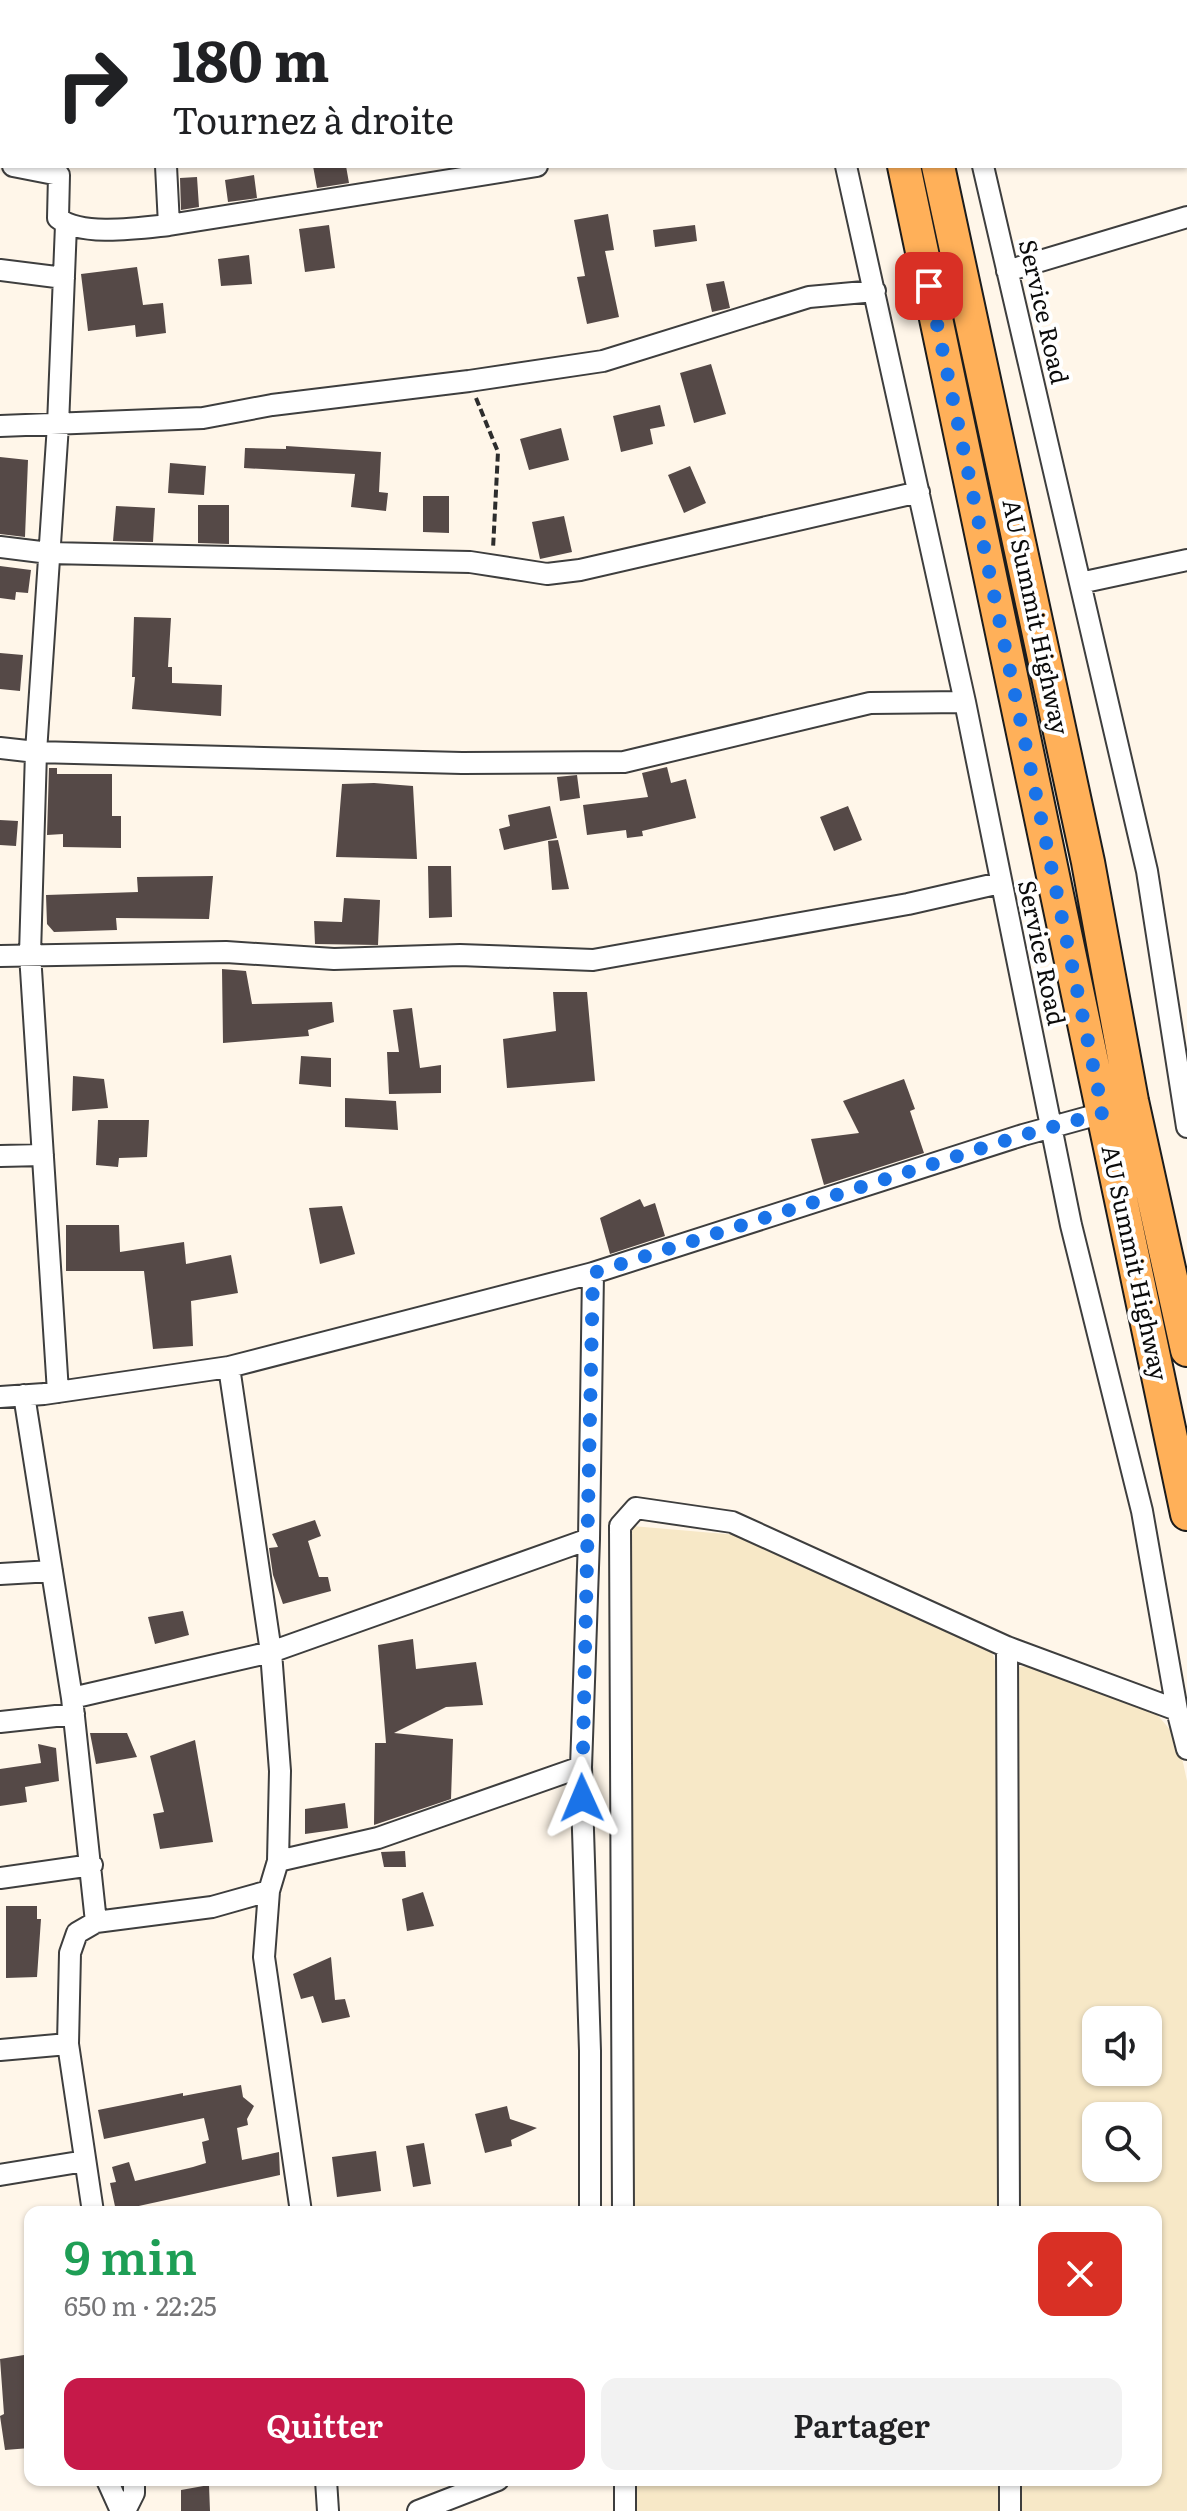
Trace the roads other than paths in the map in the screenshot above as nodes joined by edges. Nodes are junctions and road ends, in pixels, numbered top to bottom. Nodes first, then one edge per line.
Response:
1 (23, 168) edge
2 (166, 168) edge
3 (525, 168) edge
4 (846, 168) edge
5 (904, 168) edge
6 (938, 168) edge
7 (983, 168) edge
8 (1187, 217) edge
9 (66, 225) junction
10 (169, 225) junction
11 (0, 270) edge
12 (1007, 271) junction
13 (64, 278) junction
14 (875, 291) junction
15 (58, 425) junction
16 (0, 426) edge
17 (919, 492) junction
18 (0, 547) edge
19 (49, 553) junction
20 (1187, 560) edge
21 (1080, 583) junction
22 (965, 702) junction
23 (0, 748) edge
24 (36, 752) junction
25 (1000, 883) junction
26 (30, 954) junction
27 (0, 956) edge
28 (1103, 1113) junction
29 (1187, 1127) edge
30 (1050, 1128) junction
31 (43, 1155) junction
32 (0, 1156) edge
33 (593, 1273) junction
34 (1187, 1350) edge
35 (229, 1367) junction
36 (58, 1392) junction
37 (24, 1395) junction
38 (0, 1397) edge
39 (1187, 1514) edge
40 (589, 1539) junction
41 (52, 1571) junction
42 (0, 1574) edge
43 (1007, 1647) junction
44 (271, 1652) junction
45 (73, 1706) junction
46 (1177, 1710) junction
47 (0, 1722) edge
48 (1187, 1749) edge
49 (581, 1767) junction
50 (278, 1861) junction
51 (92, 1865) junction
52 (0, 1878) edge
53 (269, 1891) junction
54 (96, 1922) junction
55 (68, 2044) junction
56 (0, 2050) edge
57 (85, 2161) junction
58 (0, 2175) edge
59 (92, 2206) edge
60 (300, 2206) edge
61 (590, 2206) edge
62 (623, 2206) edge
63 (1009, 2206) edge
64 (110, 2486) edge
65 (134, 2486) edge
66 (326, 2486) edge
67 (483, 2486) edge
68 (625, 2486) edge
69 (1010, 2486) edge
70 (123, 2511) edge
71 (328, 2511) edge
72 (418, 2511) edge
73 (625, 2511) edge
74 (1010, 2511) edge

1 - 9 street
2 - 10 street
3 - 10 street
4 - 14 street, Service Road
5 - 28 main road, AU Summit Highway
6 - 34 main road, AU Summit Highway
7 - 12 street, Service Road
8 - 12 street
9 - 10 street
9 - 13 street
11 - 13 street
12 - 21 street, Service Road
13 - 15 street
14 - 15 street
14 - 17 street, Service Road
15 - 16 street
15 - 19 street
17 - 19 street
17 - 22 street, Service Road
18 - 19 street
19 - 24 street
20 - 21 street
21 - 29 street, Service Road
22 - 24 street
22 - 25 street, Service Road
23 - 24 street
24 - 26 street
25 - 26 street
25 - 30 street, Service Road
26 - 27 street
26 - 31 street
28 - 30 street
28 - 39 main road, AU Summit Highway
30 - 33 street
30 - 46 street, Service Road
31 - 32 street
31 - 36 street
33 - 35 street
33 - 40 street
35 - 36 street
35 - 44 street
36 - 37 street
37 - 38 street
37 - 41 street
40 - 44 street
40 - 49 street
41 - 42 street
41 - 45 street
43 - 46 street
43 - 62 street
43 - 63 street
44 - 45 street
44 - 50 street
45 - 47 street
45 - 51 street
46 - 48 street, Service Road
49 - 50 street
49 - 61 street
50 - 53 street
51 - 52 street
51 - 54 street
53 - 54 street
53 - 60 street
54 - 55 street
55 - 56 street
55 - 57 street
57 - 58 street
57 - 59 street
64 - 70 street
65 - 70 street
66 - 71 street
67 - 72 street
68 - 73 street
69 - 74 street

